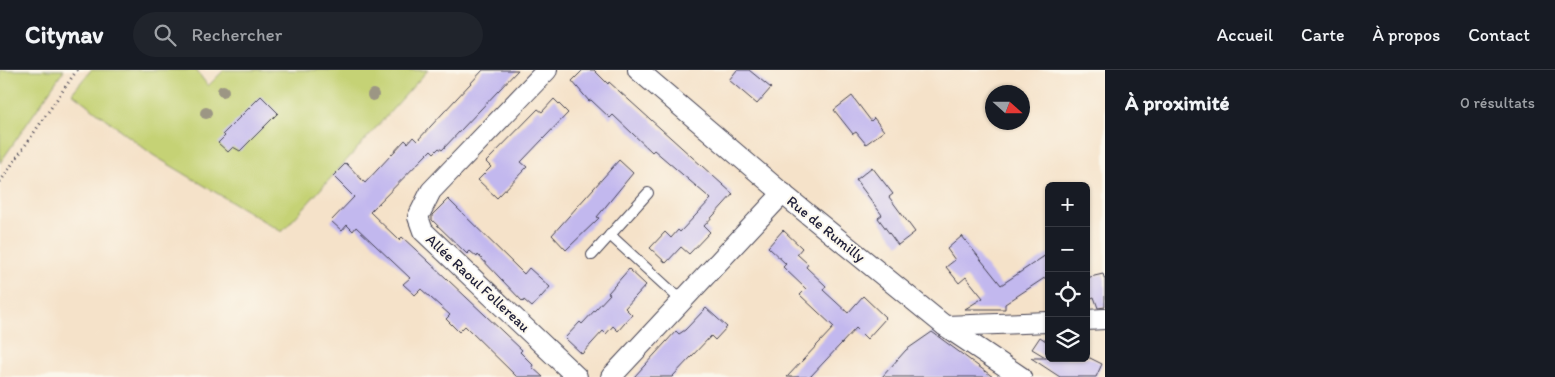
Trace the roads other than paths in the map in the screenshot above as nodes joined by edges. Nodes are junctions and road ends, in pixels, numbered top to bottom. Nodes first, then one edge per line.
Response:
1 (547, 70) edge
2 (638, 70) edge
3 (648, 193) dead end
4 (783, 193) junction
5 (610, 235) junction
6 (592, 255) dead end
7 (682, 301) junction
8 (1105, 319) edge
9 (1090, 320) edge
10 (1045, 322) edge
11 (945, 326) junction
12 (577, 377) edge
13 (611, 377) edge
14 (1021, 377) edge

1 - 12 street, Allée Raoul Follereau
2 - 4 street, Rue de Rumilly
3 - 5 lane
4 - 7 street
4 - 11 street, Rue de Rumilly
5 - 6 lane
5 - 7 lane
7 - 13 street
8 - 9 street
10 - 11 street
11 - 14 street, Rue de Rumilly

